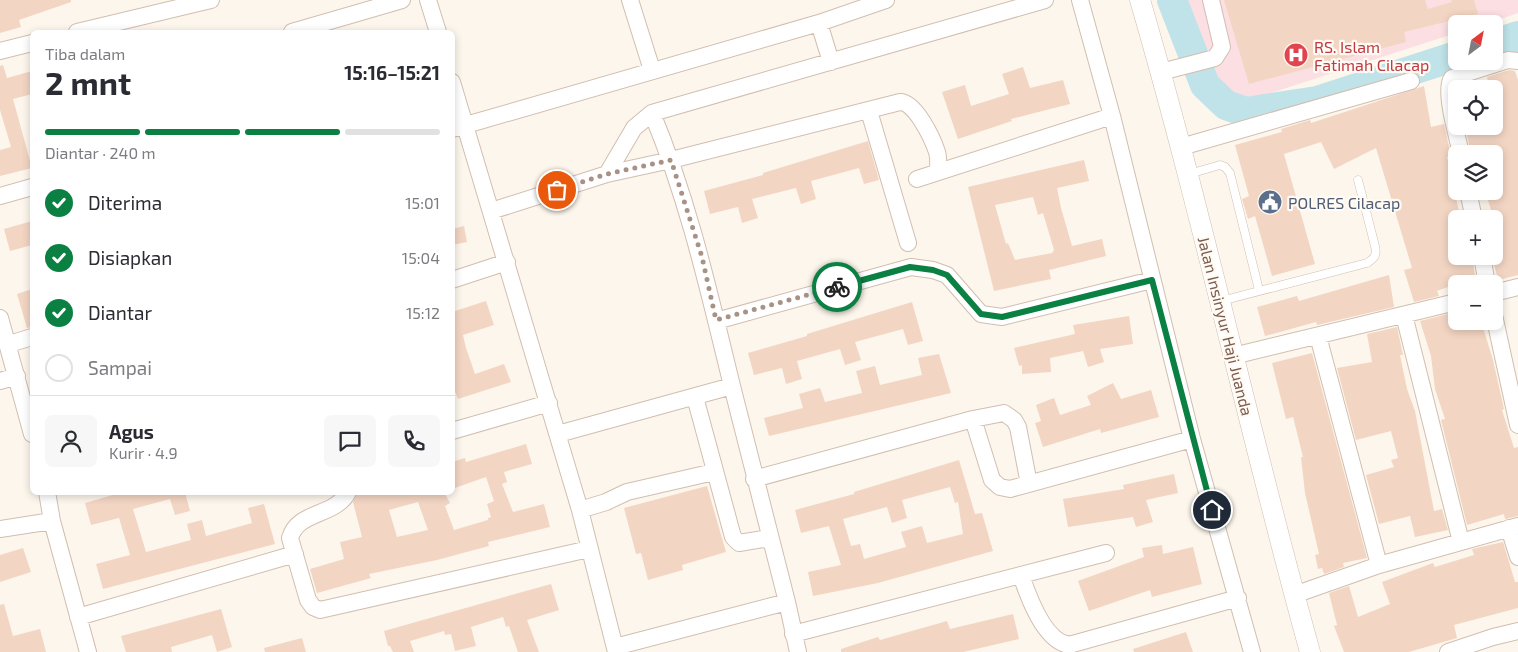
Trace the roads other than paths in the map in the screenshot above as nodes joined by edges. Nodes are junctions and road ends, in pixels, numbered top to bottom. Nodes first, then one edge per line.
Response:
1 (211, 0) edge
2 (402, 0) edge
3 (428, 0) edge
4 (630, 0) edge
5 (886, 0) edge
6 (1045, 0) edge
7 (1080, 0) edge
8 (1140, 0) edge
9 (1210, 0) edge
10 (819, 23) junction
11 (85, 30) edge
12 (299, 30) edge
13 (437, 30) edge
14 (30, 44) edge
15 (0, 51) edge
16 (1518, 61) edge
17 (831, 62) junction
18 (652, 70) junction
19 (1161, 72) junction
20 (1412, 81) dead end
21 (455, 101) edge
22 (869, 111) junction
23 (652, 113) junction
24 (1112, 116) junction
25 (459, 127) edge
26 (1459, 145) edge
27 (1181, 147) junction
28 (671, 160) junction
29 (938, 172) junction
30 (607, 174) junction
31 (1189, 174) junction
32 (917, 179) dead end
33 (1358, 180) dead end
34 (30, 188) edge
35 (0, 196) edge
36 (491, 211) junction
37 (908, 243) dead end
38 (507, 262) junction
39 (455, 279) edge
40 (1152, 280) junction
41 (1518, 287) edge
42 (1259, 290) junction
43 (1503, 291) edge
44 (1219, 302) junction
45 (1448, 304) edge
46 (1404, 314) junction
47 (0, 318) edge
48 (716, 320) junction
49 (1497, 330) edge
50 (1318, 336) junction
51 (30, 338) edge
52 (9, 344) junction
53 (1233, 356) junction
54 (17, 376) junction
55 (0, 381) edge
56 (732, 386) junction
57 (695, 397) junction
58 (549, 403) junction
59 (973, 419) junction
60 (1518, 425) edge
61 (30, 426) edge
62 (455, 430) edge
63 (558, 434) junction
64 (1192, 439) junction
65 (714, 472) junction
66 (754, 479) junction
67 (1029, 484) junction
68 (48, 495) edge
69 (346, 495) edge
70 (580, 510) junction
71 (52, 521) junction
72 (1513, 527) edge
73 (0, 529) edge
74 (770, 538) junction
75 (1461, 542) junction
76 (589, 549) junction
77 (1106, 553) dead end
78 (295, 554) junction
79 (1518, 557) edge
80 (1379, 565) junction
81 (1021, 575) junction
82 (1294, 595) junction
83 (1238, 598) junction
84 (787, 602) junction
85 (78, 617) junction
86 (1518, 631) edge
87 (793, 634) junction
88 (615, 649) edge
89 (88, 652) edge
90 (798, 652) edge
91 (1252, 652) edge
92 (1310, 652) edge
93 (1448, 652) edge

1 - 11 street
2 - 12 street
3 - 13 street
4 - 18 street
5 - 10 street
6 - 17 street
7 - 24 street
8 - 19 street, Jalan Insinyur Haji Juanda
9 - 19 street
10 - 17 street
10 - 18 street
14 - 15 street
16 - 26 street
17 - 23 street
18 - 25 street
19 - 27 street, Jalan Insinyur Haji Juanda
20 - 27 street
21 - 25 street
22 - 28 street
22 - 29 street
22 - 37 street
23 - 28 street
23 - 30 street
24 - 29 street
24 - 40 street
25 - 36 street
27 - 31 street, Jalan Insinyur Haji Juanda
28 - 30 street
28 - 48 street
29 - 32 street
30 - 36 street
31 - 42 lane
31 - 44 street, Jalan Insinyur Haji Juanda
33 - 42 lane
34 - 35 street
36 - 38 street
38 - 39 street
38 - 58 street
40 - 48 street
40 - 64 street
41 - 43 street
42 - 44 lane
44 - 53 street, Jalan Insinyur Haji Juanda
45 - 46 street
46 - 50 street
46 - 75 street
47 - 52 street
48 - 56 street
49 - 60 street
50 - 53 street
50 - 80 street
51 - 52 street
52 - 54 street
53 - 82 street, Jalan Insinyur Haji Juanda
54 - 55 street
54 - 61 street
56 - 57 street
56 - 66 street
57 - 63 street
57 - 65 street
58 - 62 street
58 - 63 street
59 - 66 street
59 - 67 street
59 - 67 street
63 - 70 street
64 - 67 street
64 - 83 street
65 - 70 street
65 - 74 street
66 - 74 street
68 - 71 street
69 - 78 street
70 - 76 street
71 - 73 street
71 - 85 street
72 - 75 street
72 - 79 street
74 - 84 street
75 - 80 street
76 - 78 street
76 - 88 street
77 - 81 street
78 - 85 street
80 - 82 street
81 - 83 street
81 - 87 street
82 - 92 street, Jalan Insinyur Haji Juanda
83 - 91 street
84 - 87 street
84 - 88 street
85 - 89 street
86 - 93 street
87 - 90 street

